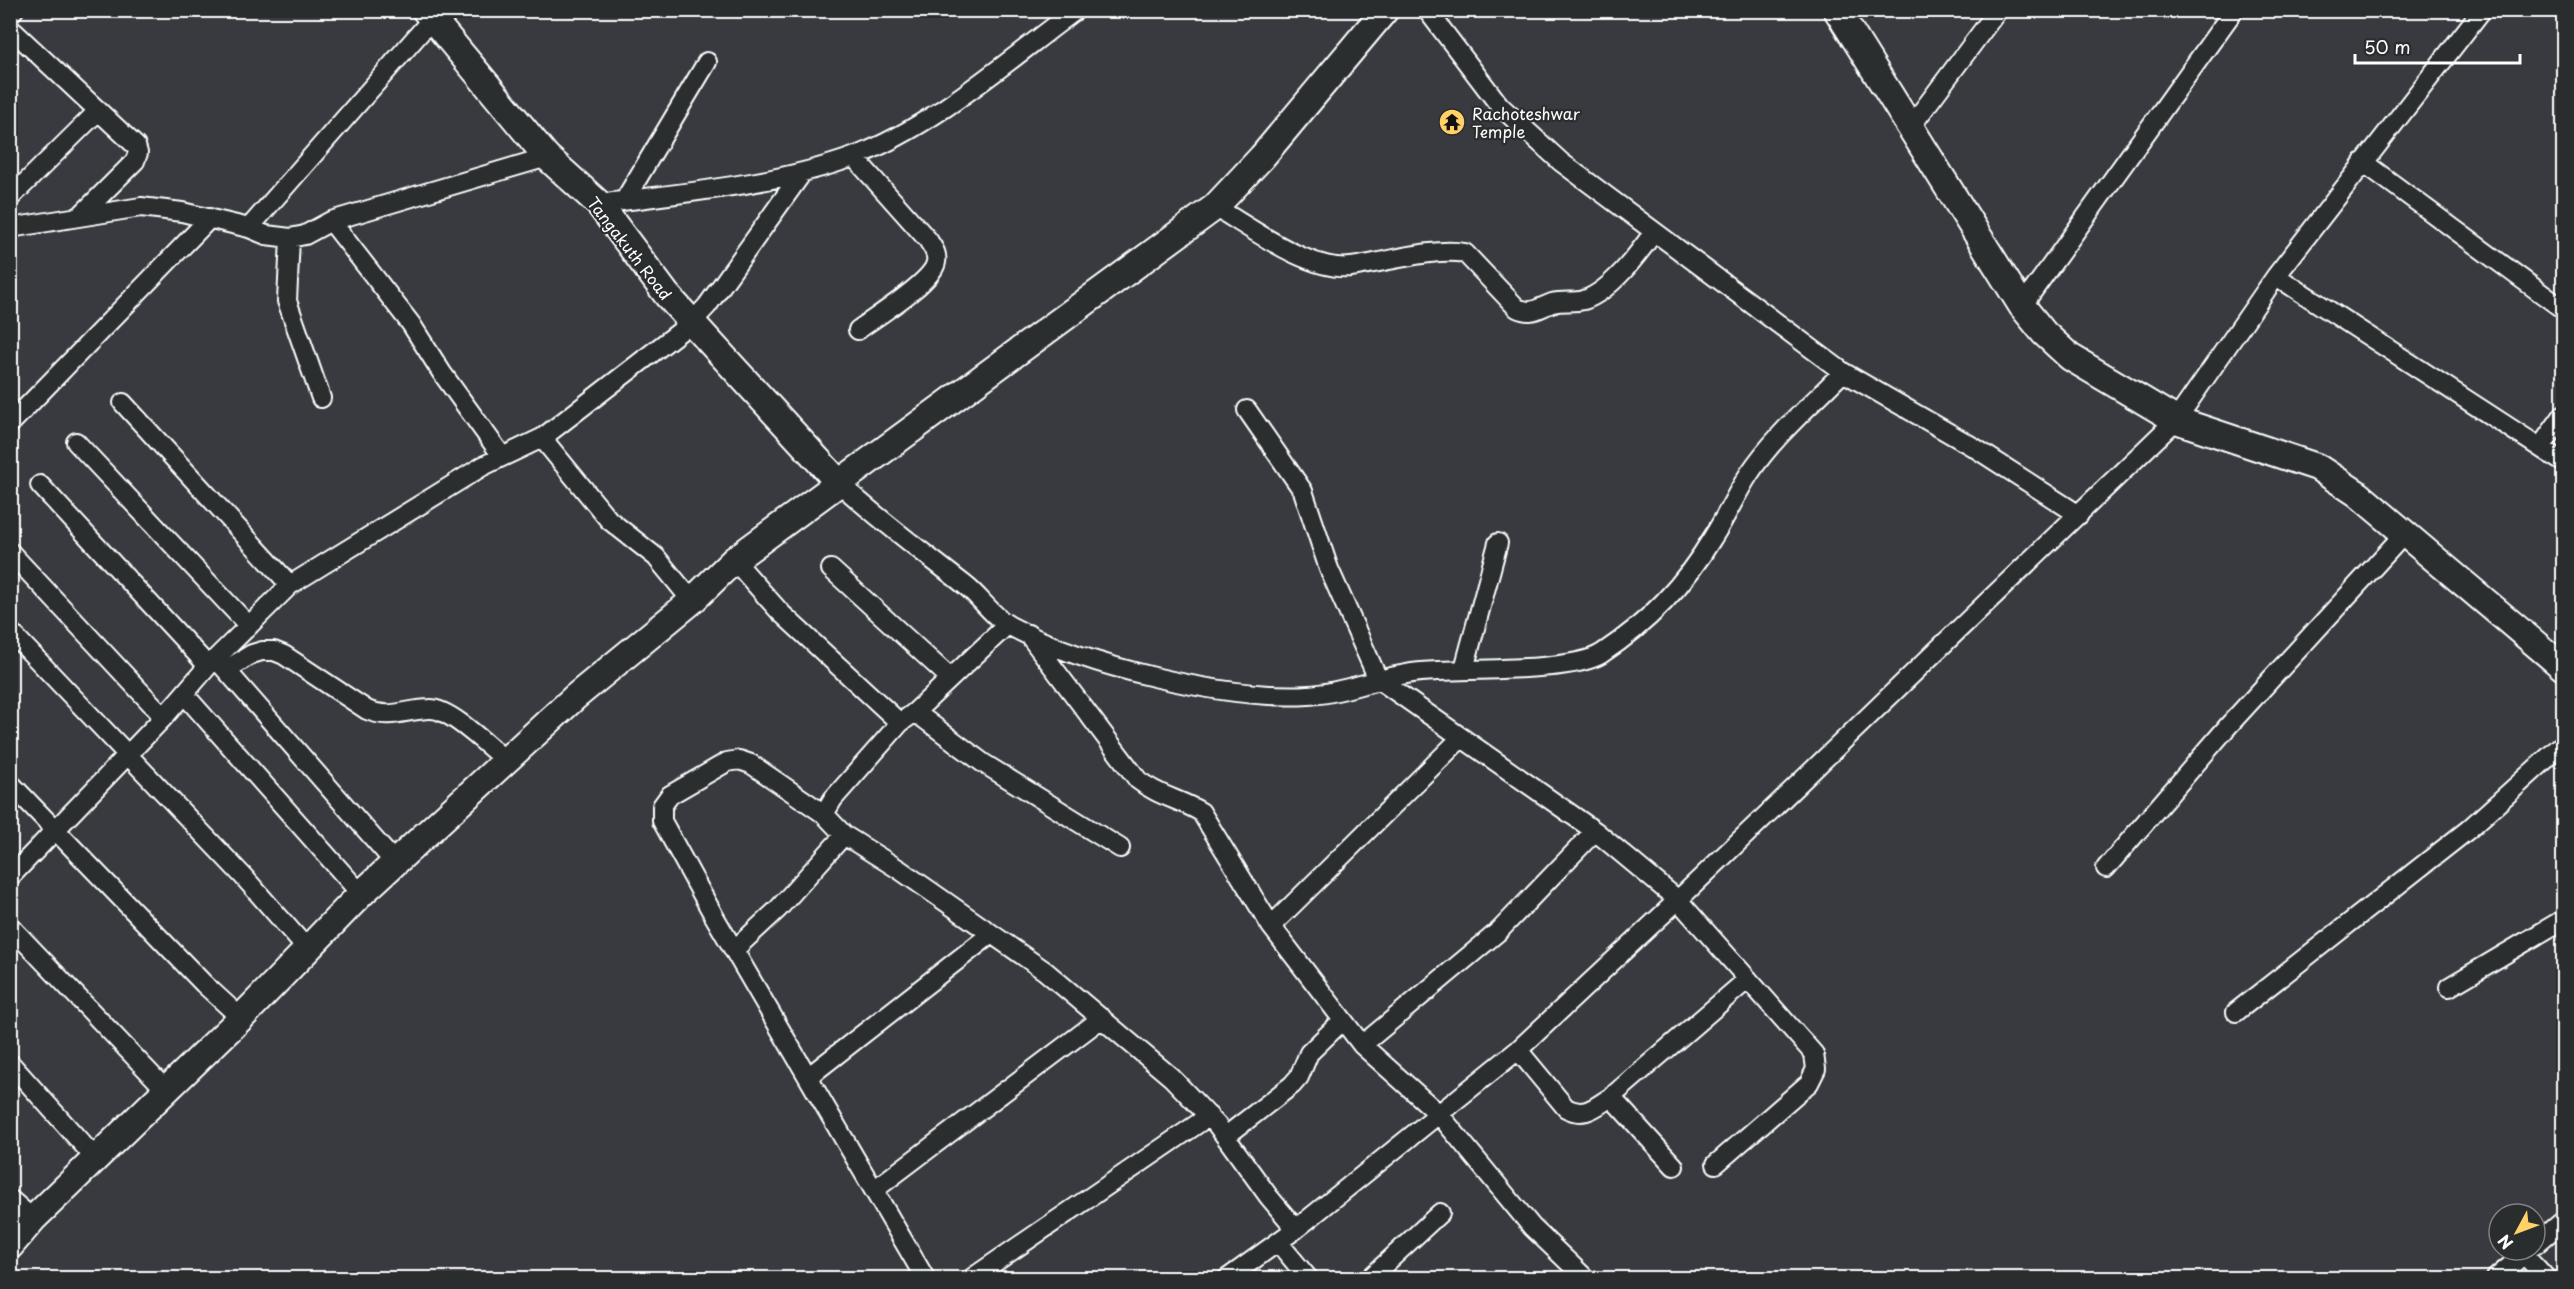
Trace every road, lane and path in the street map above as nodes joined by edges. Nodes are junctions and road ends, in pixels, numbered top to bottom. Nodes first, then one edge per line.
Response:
1 (14, 10) edge
2 (1076, 10) edge
3 (1427, 10) edge
4 (1837, 10) edge
5 (1998, 10) edge
6 (2234, 10) edge
7 (2482, 10) edge
8 (1381, 12) edge
9 (10, 14) edge
10 (428, 15) edge
11 (10, 28) edge
12 (707, 62) dead end
13 (98, 111) junction
14 (1910, 129) junction
15 (547, 157) junction
16 (854, 157) junction
17 (2363, 162) junction
18 (802, 173) junction
19 (10, 198) edge
20 (611, 202) junction
21 (1215, 207) junction
22 (81, 215) junction
23 (210, 218) junction
24 (331, 221) junction
25 (10, 228) edge
26 (249, 228) junction
27 (1654, 232) junction
28 (290, 238) junction
29 (2276, 276) junction
30 (2022, 306) junction
31 (2564, 310) edge
32 (691, 323) junction
33 (858, 330) dead end
34 (1843, 372) junction
35 (321, 398) dead end
36 (123, 402) dead end
37 (1247, 410) dead end
38 (2564, 414) edge
39 (2176, 420) junction
40 (10, 424) edge
41 (542, 438) junction
42 (76, 442) dead end
43 (2541, 446) junction
44 (502, 456) junction
45 (2564, 463) edge
46 (839, 483) junction
47 (40, 485) dead end
48 (2079, 515) junction
49 (2405, 533) junction
50 (1498, 543) dead end
51 (10, 552) edge
52 (734, 560) junction
53 (831, 569) dead end
54 (290, 585) junction
55 (692, 601) junction
56 (1007, 625) junction
57 (249, 626) junction
58 (10, 631) edge
59 (1028, 634) junction
60 (217, 665) junction
61 (2564, 668) edge
62 (1464, 669) junction
63 (949, 677) junction
64 (1378, 680) junction
65 (184, 694) junction
66 (915, 712) junction
67 (164, 717) junction
68 (900, 723) junction
69 (1460, 739) junction
70 (2564, 743) edge
71 (128, 755) junction
72 (506, 761) junction
73 (10, 783) edge
74 (824, 814) junction
75 (56, 830) junction
76 (1595, 831) junction
77 (844, 834) junction
78 (1120, 848) dead end
79 (396, 864) junction
80 (2106, 868) dead end
81 (10, 877) edge
82 (361, 894) junction
83 (1678, 900) junction
84 (2564, 919) edge
85 (10, 926) edge
86 (1271, 926) junction
87 (991, 934) junction
88 (307, 949) junction
89 (734, 950) junction
90 (1748, 979) junction
91 (2449, 987) dead end
92 (2236, 1012) dead end
93 (241, 1018) junction
94 (1102, 1018) junction
95 (1343, 1020) junction
96 (1362, 1045) junction
97 (1518, 1050) junction
98 (10, 1063) edge
99 (808, 1077) junction
100 (166, 1090) junction
101 (1611, 1097) junction
102 (1439, 1114) junction
103 (1209, 1116) junction
104 (1226, 1136) junction
105 (96, 1159) junction
106 (1716, 1164) dead end
107 (1674, 1166) dead end
108 (873, 1190) junction
109 (10, 1199) edge
110 (1440, 1213) dead end
111 (33, 1220) junction
112 (2564, 1220) edge
113 (1296, 1229) junction
114 (2547, 1235) edge
115 (1278, 1242) junction
116 (10, 1246) edge
117 (2515, 1262) edge
118 (2536, 1262) edge
119 (925, 1278) edge
120 (972, 1278) edge
121 (1228, 1278) edge
122 (1308, 1278) edge
123 (1370, 1278) edge
124 (1585, 1278) edge
125 (2496, 1278) edge
126 (2546, 1278) edge

1 - 9 street
2 - 16 street
3 - 27 street
4 - 14 street
5 - 14 street
6 - 30 street
7 - 17 street
8 - 21 street
10 - 15 street, Tangakuth Road
10 - 26 street
11 - 13 street
12 - 20 street
13 - 19 street
13 - 22 street
14 - 30 street
15 - 20 street, Tangakuth Road
15 - 24 street
16 - 18 street
16 - 33 street
17 - 29 street
17 - 31 street
18 - 20 street
18 - 32 street
20 - 32 street, Tangakuth Road
21 - 27 street
21 - 46 street
22 - 23 street
22 - 25 street
23 - 26 street
23 - 40 street
24 - 28 street
24 - 44 street
26 - 28 street
27 - 34 street
28 - 35 street
29 - 39 street
29 - 43 street
30 - 39 street
32 - 41 street
32 - 46 street, Tangakuth Road
34 - 48 street
34 - 62 street
36 - 54 street
37 - 64 street
38 - 43 street
39 - 48 street
39 - 49 street
41 - 44 street
41 - 55 street
42 - 57 street
43 - 45 street
44 - 54 street
46 - 52 street
46 - 56 street
47 - 60 street
48 - 83 street
49 - 61 street
49 - 80 street
50 - 62 street
51 - 67 street
52 - 55 street
52 - 68 street
53 - 63 street
54 - 57 street
55 - 72 street
56 - 59 street
56 - 63 street
57 - 60 street
58 - 71 street
59 - 64 street
59 - 86 street
60 - 65 street
60 - 72 street
60 - 79 street
62 - 64 street
63 - 66 street
64 - 69 street
65 - 67 street
65 - 82 street
66 - 68 street
66 - 78 street
67 - 71 street
68 - 74 street
69 - 76 street
69 - 86 street
70 - 92 street
71 - 75 street
71 - 88 street
72 - 79 street
73 - 75 street
74 - 77 street
74 - 89 street
75 - 81 street
75 - 93 street
76 - 83 street
76 - 96 street
77 - 87 street
77 - 89 street
79 - 82 street
82 - 88 street
83 - 90 street
83 - 97 street
84 - 91 street
85 - 100 street
86 - 95 street
87 - 94 street
87 - 99 street
88 - 93 street
89 - 99 street
90 - 101 street
90 - 106 street
93 - 100 street
94 - 103 street
94 - 108 street
95 - 96 street
95 - 104 street
96 - 102 street
97 - 101 street
97 - 102 street
98 - 105 street
99 - 108 street
100 - 105 street
101 - 107 street
102 - 113 street
102 - 124 street
103 - 104 street
103 - 120 street
104 - 113 street
105 - 111 street
108 - 119 street
109 - 111 street
110 - 123 street
111 - 116 street
112 - 114 street
113 - 115 street
115 - 121 street
115 - 122 street
117 - 125 street
118 - 126 street

